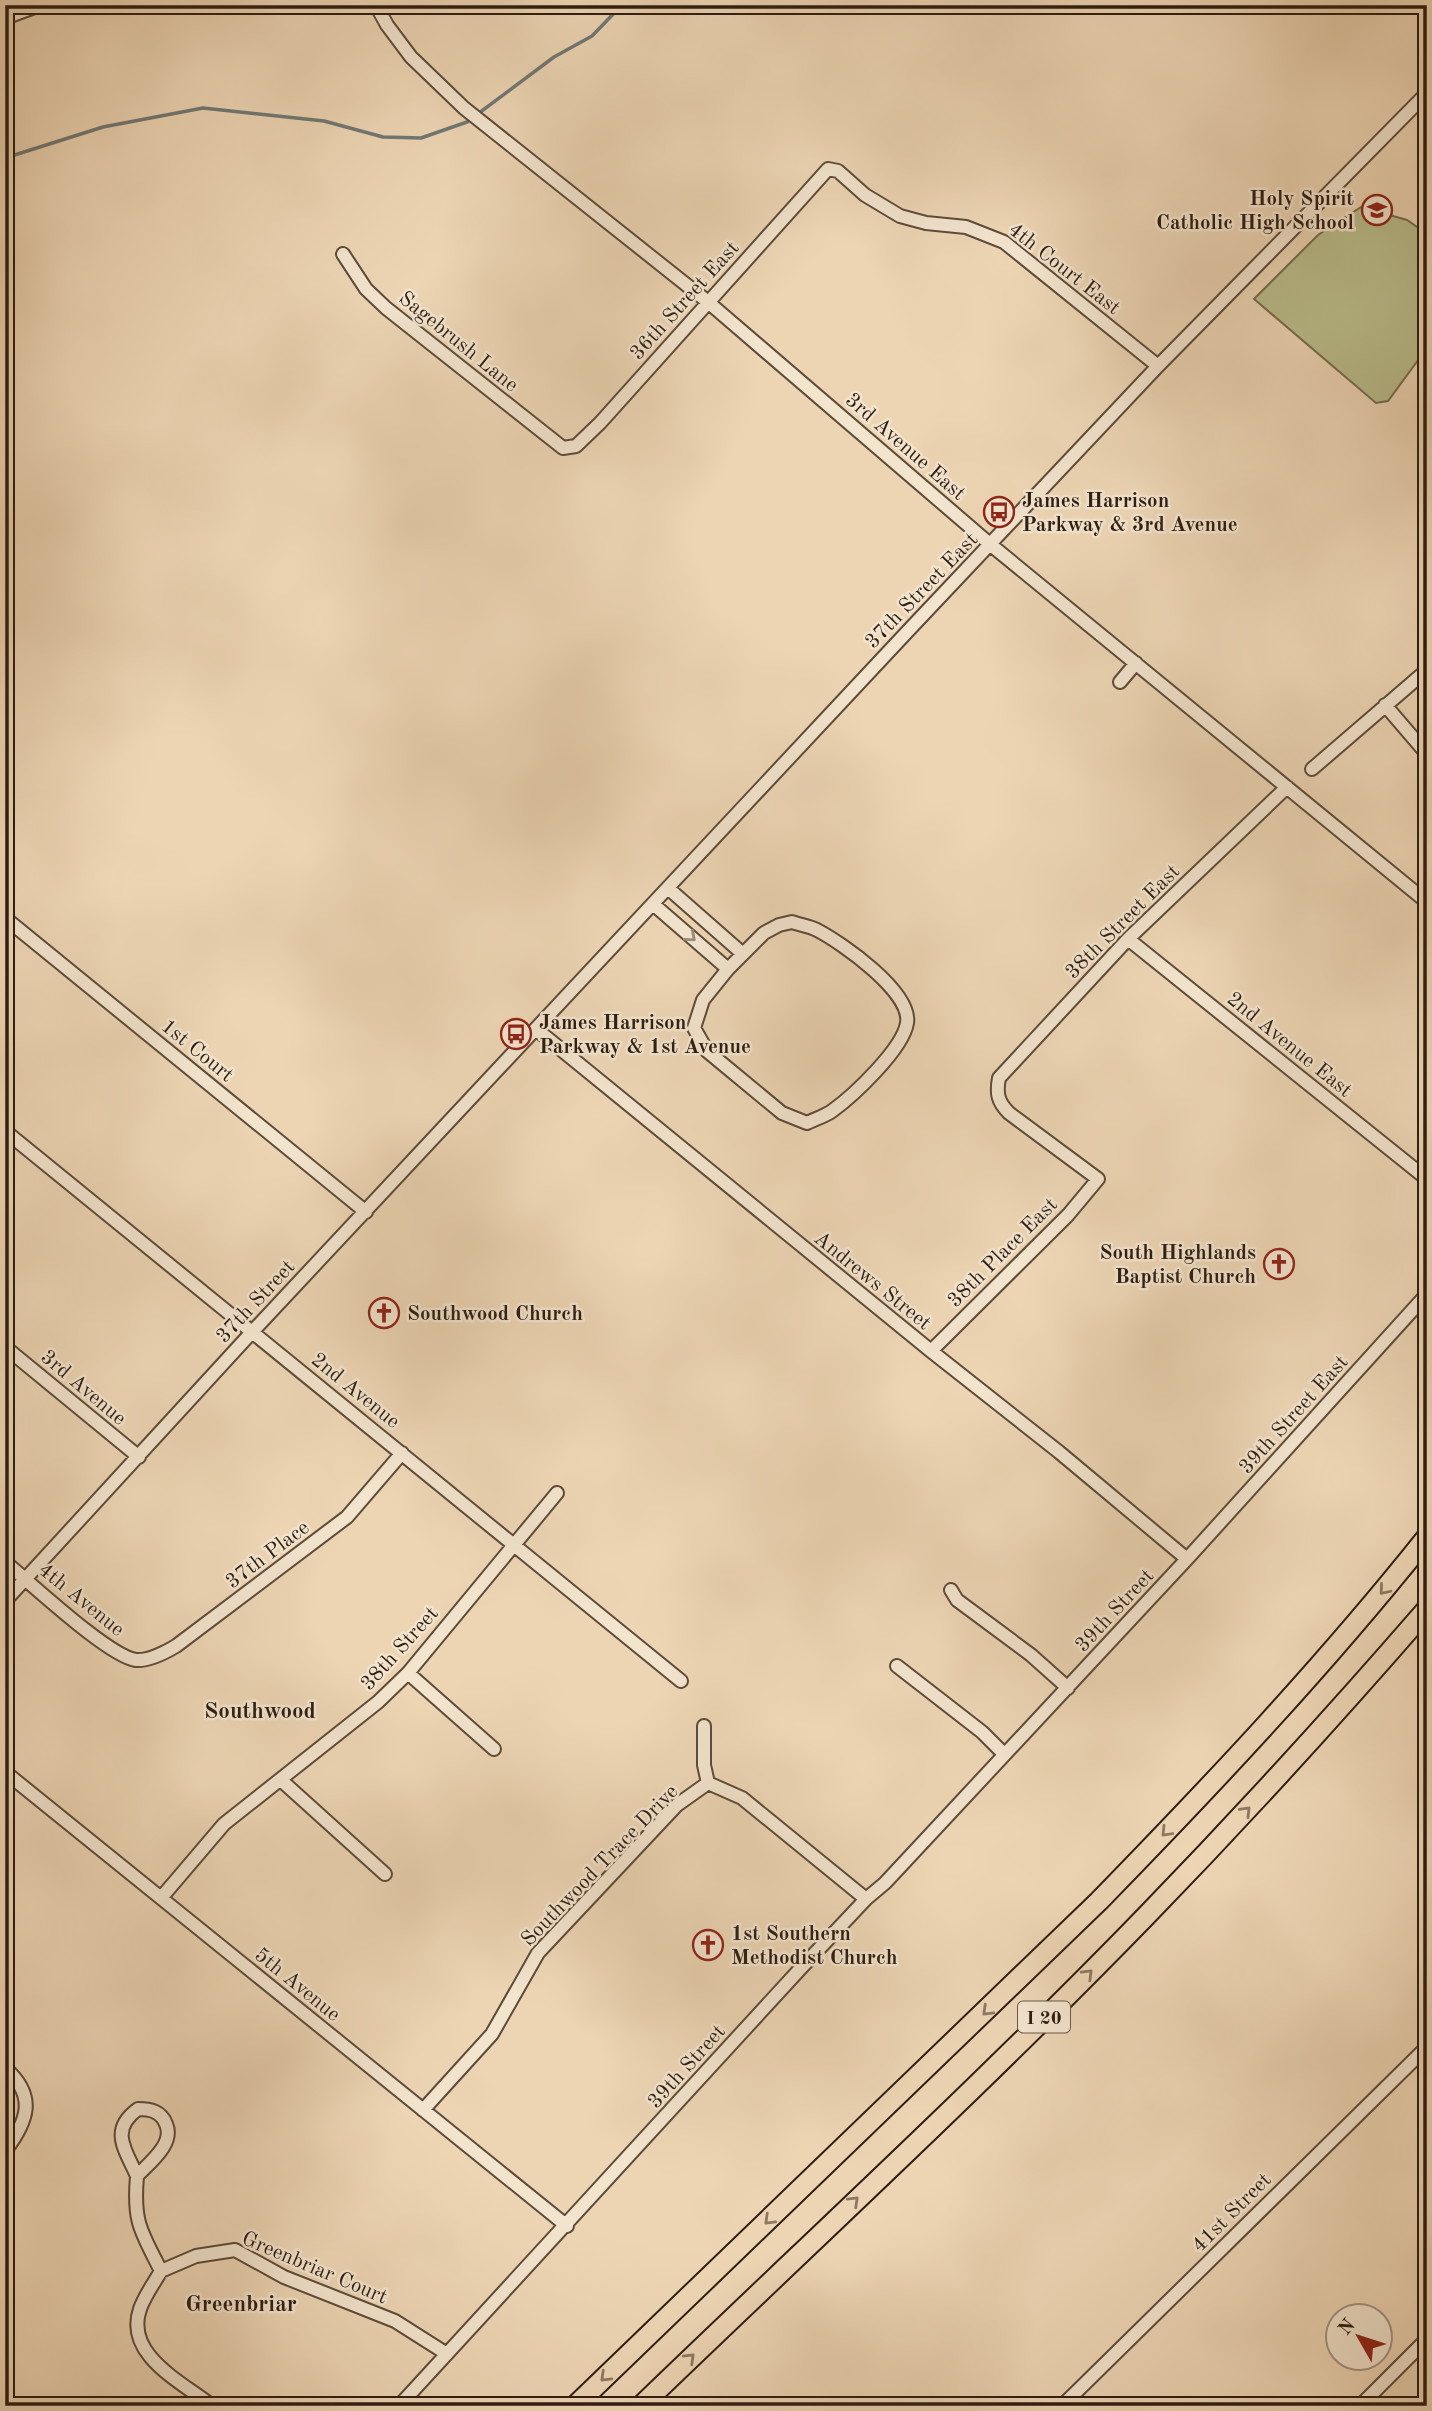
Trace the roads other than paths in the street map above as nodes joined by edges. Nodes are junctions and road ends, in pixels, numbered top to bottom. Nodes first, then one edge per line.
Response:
1 (40, 5) edge
2 (376, 5) edge
3 (5, 18) edge
4 (1427, 93) edge
5 (828, 169) joint
6 (342, 254) dead end
7 (708, 302) junction
8 (1158, 366) junction
9 (563, 448) joint
10 (991, 545) junction
11 (1136, 663) junction
12 (1427, 670) edge
13 (1120, 682) dead end
14 (1385, 705) junction
15 (1427, 754) edge
16 (1312, 769) dead end
17 (1287, 787) junction
18 (668, 889) junction
19 (1427, 902) edge
20 (653, 904) junction
21 (5, 918) edge
22 (1128, 939) junction
23 (743, 954) junction
24 (728, 969) junction
25 (536, 1029) junction
26 (5, 1131) edge
27 (1098, 1179) joint
28 (1427, 1179) edge
29 (366, 1212) junction
30 (1427, 1294) edge
31 (253, 1331) junction
32 (5, 1347) edge
33 (931, 1351) junction
34 (402, 1453) junction
35 (139, 1457) junction
36 (557, 1493) dead end
37 (1427, 1537) edge
38 (513, 1544) junction
39 (1187, 1559) junction
40 (5, 1562) edge
41 (26, 1579) junction
42 (951, 1590) dead end
43 (5, 1601) edge
44 (1427, 1609) edge
45 (137, 1660) joint
46 (897, 1666) dead end
47 (408, 1673) junction
48 (681, 1681) dead end
49 (1068, 1688) junction
50 (704, 1726) dead end
51 (494, 1749) dead end
52 (1004, 1754) junction
53 (5, 1772) edge
54 (282, 1781) junction
55 (708, 1783) junction
56 (385, 1874) dead end
57 (161, 1898) junction
58 (866, 1899) junction
59 (1427, 2046) edge
60 (5, 2068) edge
61 (423, 2110) junction
62 (5, 2151) edge
63 (137, 2176) junction
64 (567, 2226) junction
65 (162, 2271) junction
66 (1424, 2341) dead end
67 (447, 2354) junction
68 (212, 2406) edge
69 (399, 2406) edge
70 (575, 2406) edge
71 (641, 2406) edge
72 (1062, 2406) edge
73 (1360, 2406) edge

1 - 3 street
2 - 7 street, 3rd Avenue East
4 - 8 street, 37th Street East
5 - 7 street, 36th Street East
5 - 8 street, 4th Court East
6 - 9 street, Sagebrush Lane
7 - 9 street, 36th Street East
7 - 10 street, 3rd Avenue East
8 - 10 street, 37th Street East
10 - 11 street, 3rd Avenue East
10 - 18 street, 37th Street East
11 - 13 street
11 - 17 street, 3rd Avenue East
12 - 14 street
14 - 15 street
14 - 16 street
17 - 19 street, 3rd Avenue East
17 - 22 street, 38th Street East
18 - 20 street, 37th Street East
18 - 23 street
20 -> 24 street
20 - 25 street, 37th Street East
21 - 29 street, 1st Court
22 - 27 street, 38th Street East
22 - 28 street, 2nd Avenue East
23 - 24 street
23 - 24 street
25 - 29 street, 37th Street
25 - 33 street, Andrews Street
26 - 31 street, 2nd Avenue
27 - 33 street, 38th Place East
29 - 31 street, 37th Street
30 - 39 street, 39th Street East
31 - 34 street, 2nd Avenue
31 - 35 street, 37th Street
32 - 35 street, 3rd Avenue
33 - 39 street, Andrews Street
34 - 38 street, 2nd Avenue
34 - 45 street, 37th Place
35 - 41 street, 37th Street
36 - 38 street, 38th Street
37 -> 70 highway, I 20
38 - 47 street, 38th Street
38 - 48 street, 2nd Avenue
39 - 49 street, 39th Street
40 - 41 street, 4th Avenue
41 - 43 street, 37th Street
41 - 45 street, 4th Avenue
42 - 49 street
71 -> 44 highway, I 20
46 - 52 street
47 - 51 street
47 - 54 street, 38th Street
49 - 52 street, 39th Street
50 - 55 street
52 - 58 street, 39th Street
53 - 57 street, 5th Avenue
54 - 56 street
54 - 57 street, 38th Street
55 - 58 street
55 - 61 street, Southwood Trace Drive
57 - 61 street, 5th Avenue
58 - 64 street, 39th Street
59 - 72 street, 41st Street
60 - 62 street
61 - 64 street, 5th Avenue
63 - 63 street
63 - 65 street
64 - 67 street, 39th Street
65 - 67 street, Greenbriar Court
65 - 68 street
66 - 73 street
67 - 69 street, 39th Street

